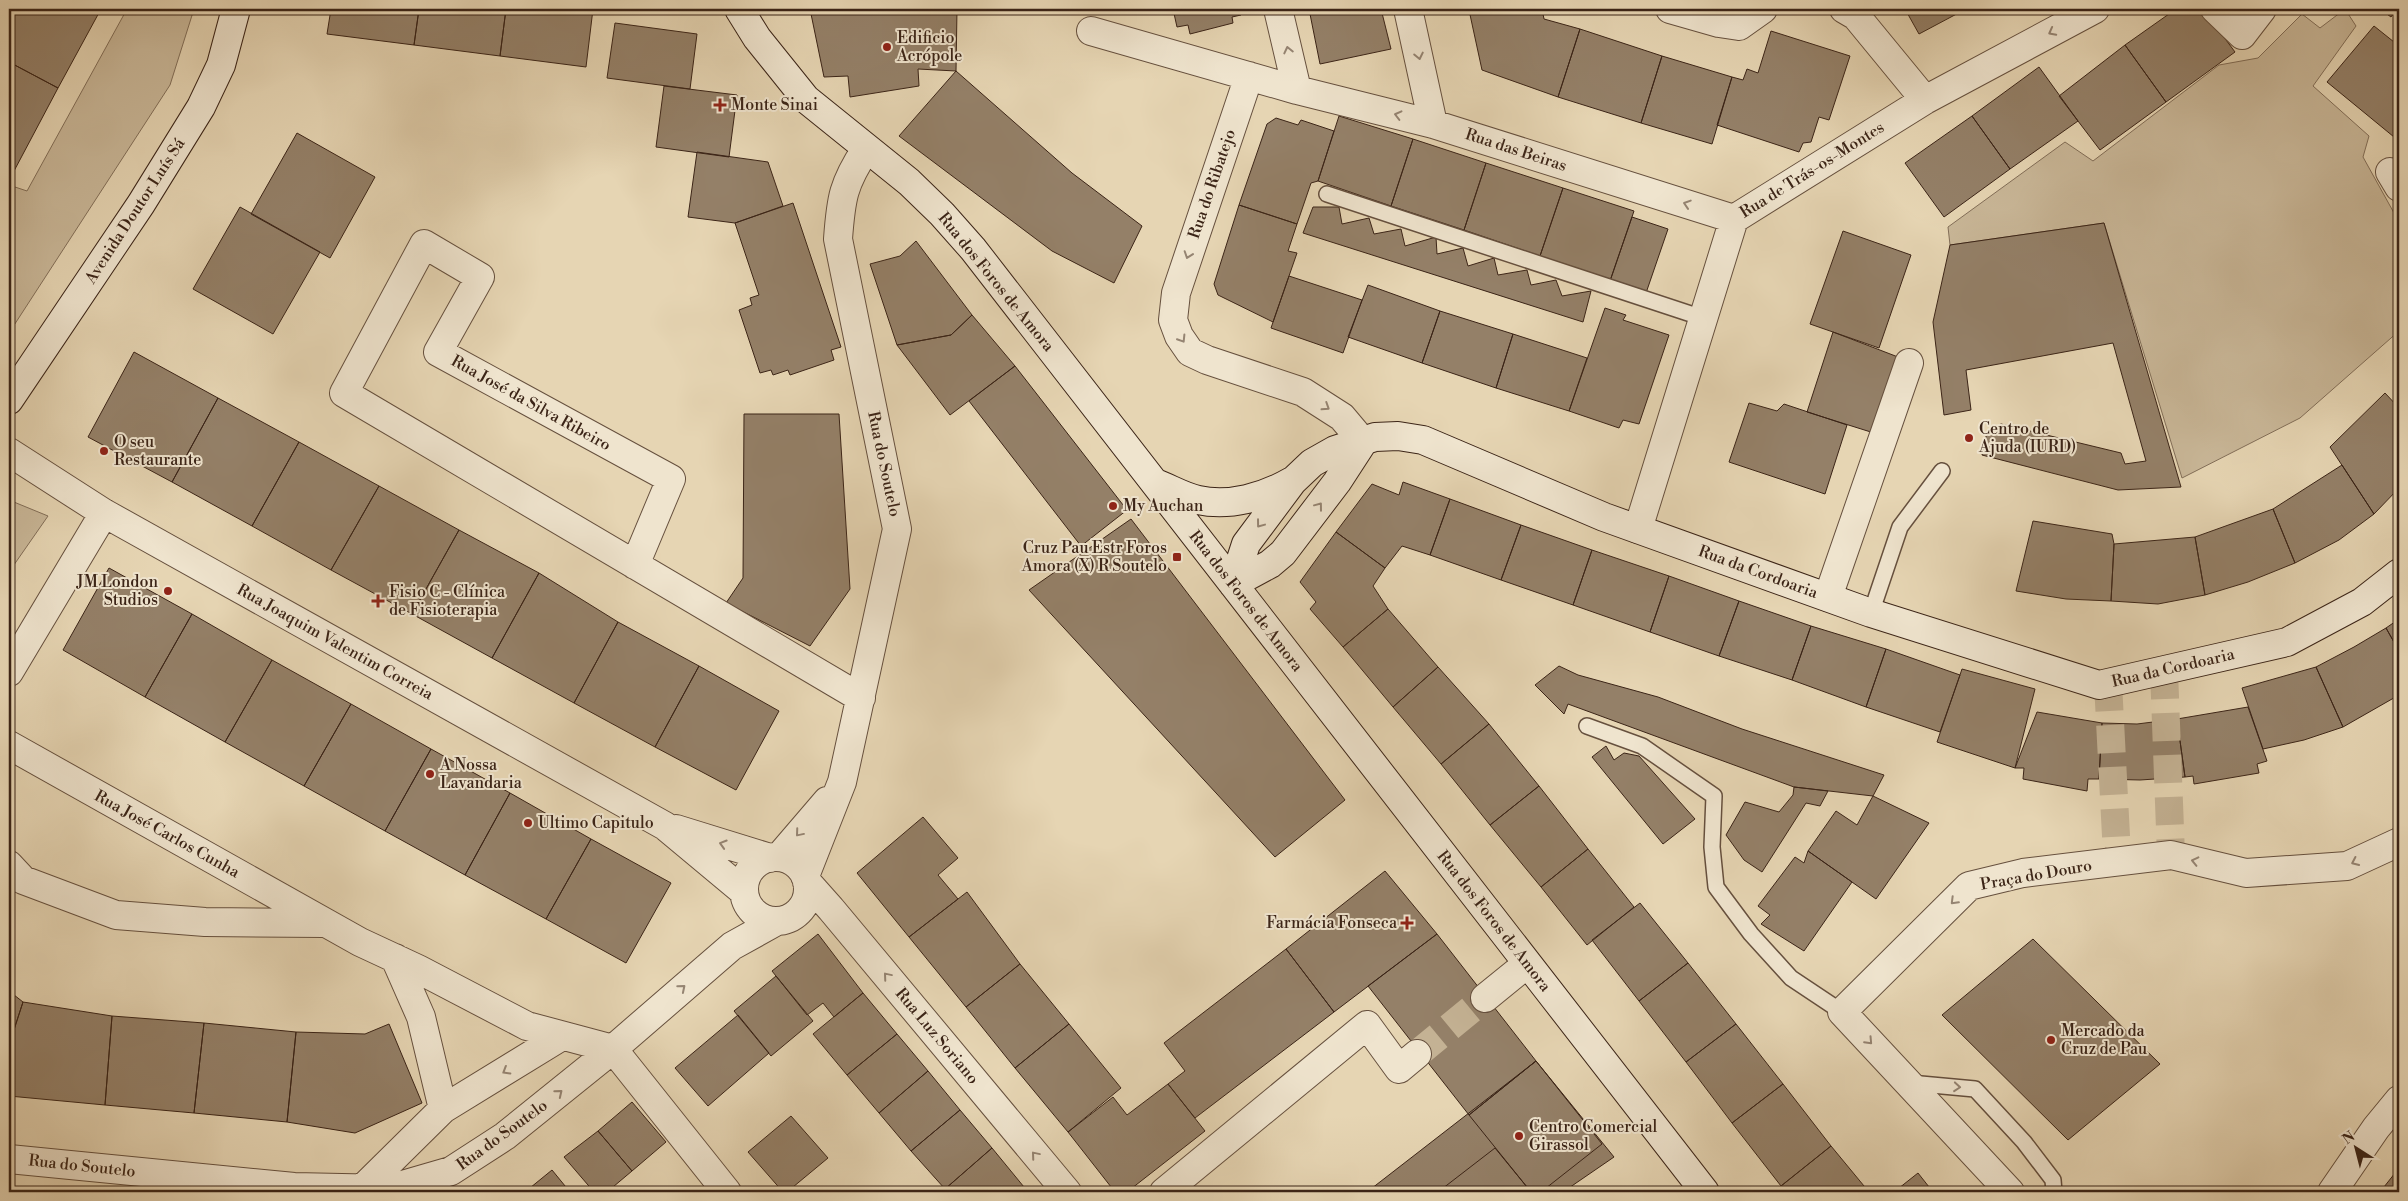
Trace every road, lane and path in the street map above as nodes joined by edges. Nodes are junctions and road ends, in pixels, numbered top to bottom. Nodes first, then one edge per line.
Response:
1 (236, 9) edge
2 (718, 9) edge
3 (739, 9) edge
4 (755, 9) edge
5 (1278, 9) edge
6 (1408, 9) edge
7 (1670, 9) edge
8 (1762, 9) edge
9 (1844, 9) edge
10 (2095, 9) edge
11 (2215, 9) edge
12 (2262, 9) edge
13 (1091, 31) dead end
14 (757, 38) junction
15 (1249, 76) junction
16 (1297, 90) junction
17 (1925, 100) junction
18 (1433, 124) junction
19 (866, 149) junction
20 (1326, 194) dead end
21 (1734, 219) junction
22 (1703, 318) junction
23 (1909, 363) dead end
24 (9, 400) edge
25 (1363, 442) junction
26 (9, 452) edge
27 (1942, 471) dead end
28 (1293, 481) junction
29 (1154, 483) junction
30 (104, 513) junction
31 (1638, 529) junction
32 (635, 565) junction
33 (2399, 573) edge
34 (1233, 584) junction
35 (1828, 597) junction
36 (1871, 614) junction
37 (9, 672) edge
38 (861, 698) junction
39 (1587, 726) dead end
40 (9, 744) edge
41 (842, 782) junction
42 (665, 826) junction
43 (2399, 842) edge
44 (774, 858) junction
45 (9, 865) edge
46 (806, 879) junction
47 (744, 894) junction
48 (777, 921) junction
49 (326, 923) junction
50 (732, 946) junction
51 (395, 958) junction
52 (1527, 964) junction
53 (1485, 998) tunnel mouth
54 (1842, 1012) junction
55 (562, 1036) junction
56 (613, 1049) junction
57 (1417, 1054) tunnel mouth
58 (1908, 1083) junction
59 (2399, 1100) edge
60 (443, 1109) junction
61 (9, 1159) edge
62 (363, 1188) junction
63 (726, 1192) edge
64 (1067, 1192) edge
65 (1164, 1192) edge
66 (1705, 1192) edge
67 (2010, 1192) edge
68 (2054, 1192) edge
69 (2332, 1192) edge

1 - 24 street, Avenida Doutor Luís Sá
2 - 14 street, Rua dos Foros de Amora
3 - 14 street, Rua dos Foros de Amora
4 - 14 street
16 -> 5 street
6 -> 18 street
7 - 8 street
9 - 17 street
10 -> 17 street, Rua de Trás-os-Montes
11 - 12 street
13 - 15 street, Rua das Beiras
14 - 19 street, Rua dos Foros de Amora
15 - 16 street, Rua das Beiras
15 -> 25 street, Rua do Ribatejo
18 -> 16 street, Rua das Beiras
17 - 21 street, Rua de Trás-os-Montes
21 -> 18 street, Rua das Beiras
19 - 29 street, Rua dos Foros de Amora
19 - 38 street, Rua do Soutelo
20 - 22 lane
21 - 22 street, Rua de Trás-os-Montes
22 - 31 street, Rua de Trás-os-Montes
23 - 35 street
25 - 28 street, Rua da Cordoaria
25 - 31 street, Rua da Cordoaria
34 -> 25 street
26 - 30 street, Rua Joaquim Valentim Correia
27 - 36 lane
28 - 29 street
28 -> 34 street
29 - 34 street, Rua dos Foros de Amora
30 - 37 street
30 - 42 street, Rua Joaquim Valentim Correia
31 - 35 street, Rua da Cordoaria
32 - 32 street, Rua José da Silva Ribeiro
32 - 38 street, Rua José da Silva Ribeiro
33 - 36 street, Rua da Cordoaria
34 - 52 street, Rua dos Foros de Amora
35 - 36 street, Rua da Cordoaria
38 - 41 street, Rua do Soutelo
39 - 54 lane
40 - 49 street, Rua José Carlos Cunha
41 -> 44 street
41 - 46 street
44 -> 42 street
42 - 47 street
43 -> 54 street, Praça do Douro
44 - 46 street
44 - 47 street
45 - 49 street, Rua José Carlos Cunha
46 - 48 street
64 -> 46 street, Rua Luz Soriano
47 - 48 street
47 - 50 street
48 - 50 street, Rua do Soutelo
49 - 51 street, Rua José Carlos Cunha
56 -> 50 street, Rua do Soutelo
51 - 55 street, Rua José Carlos Cunha
51 - 60 street
52 - 53 street
52 - 66 street, Rua dos Foros de Amora
54 -> 58 street
55 - 56 street, Rua José Carlos Cunha
55 -> 60 street
62 -> 56 street, Rua do Soutelo
56 - 63 street
57 - 65 street
58 - 67 street
58 -> 68 lane
59 - 69 street
60 - 62 street
61 - 62 street, Rua do Soutelo

